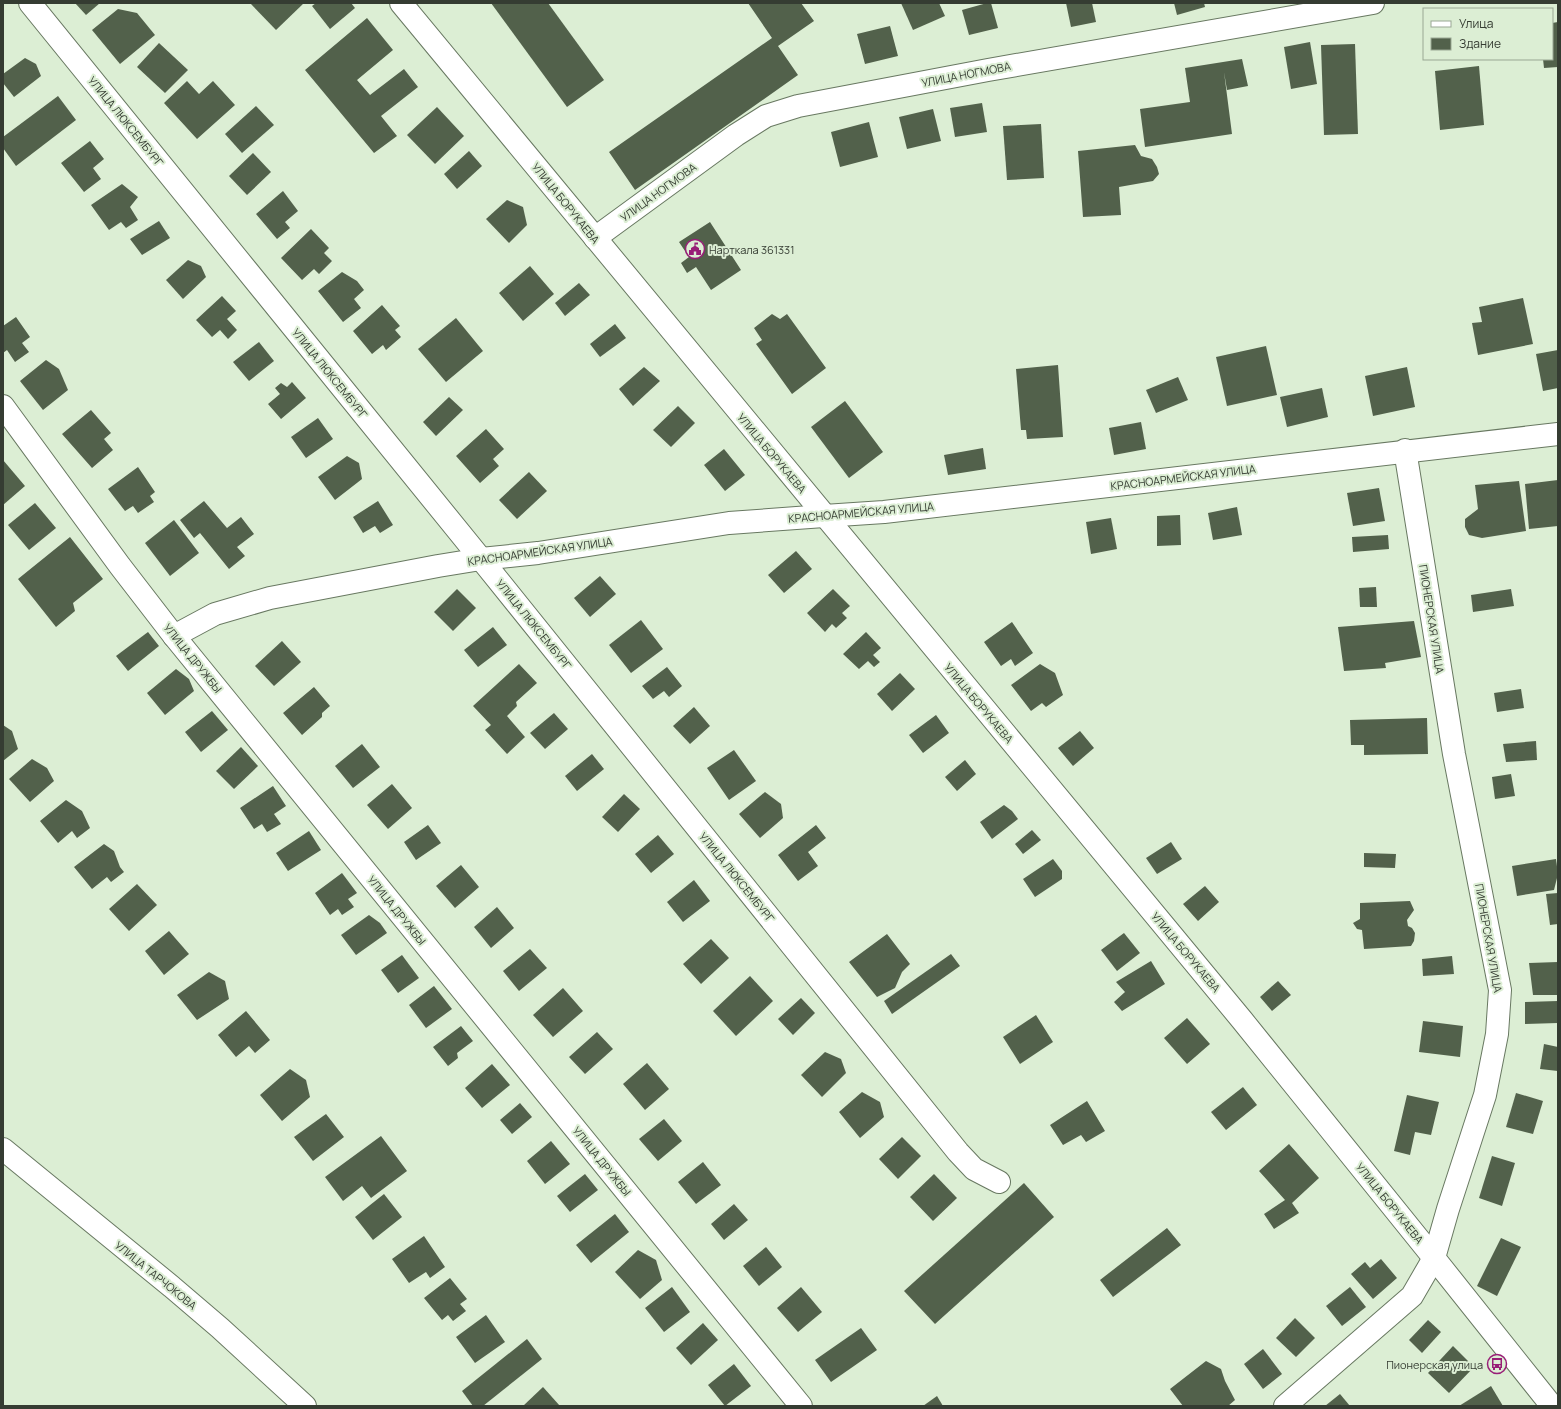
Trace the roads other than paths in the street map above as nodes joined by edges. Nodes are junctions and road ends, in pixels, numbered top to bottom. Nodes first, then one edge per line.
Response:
1 (30, 3) edge
2 (401, 3) edge
3 (1373, 3) edge
4 (595, 238) junction
5 (3, 406) edge
6 (1558, 434) edge
7 (1405, 450) junction
8 (824, 516) junction
9 (482, 559) junction
10 (174, 636) junction
11 (3, 1150) edge
12 (998, 1182) dead end
13 (1434, 1258) junction
14 (305, 1406) edge
15 (801, 1406) edge
16 (1285, 1406) edge
17 (1552, 1406) edge

1 - 9 street, УЛИЦА ЛЮКСЕМБУРГ
2 - 4 street, УЛИЦА БОРУКАЕВА
3 - 4 street, УЛИЦА НОГМОВА
4 - 8 street, УЛИЦА БОРУКАЕВА
5 - 10 street, УЛИЦА ДРУЖБЫ
6 - 7 street, КРАСНОАРМЕЙСКАЯ УЛИЦА
7 - 8 street, КРАСНОАРМЕЙСКАЯ УЛИЦА
7 - 13 street, ПИОНЕРСКАЯ УЛИЦА
8 - 9 street, КРАСНОАРМЕЙСКАЯ УЛИЦА
8 - 13 street, УЛИЦА БОРУКАЕВА
9 - 10 street, КРАСНОАРМЕЙСКАЯ УЛИЦА
9 - 12 street, УЛИЦА ЛЮКСЕМБУРГ
10 - 15 street, УЛИЦА ДРУЖБЫ
11 - 14 street, УЛИЦА ТАРЧОКОВА
13 - 16 street, ПИОНЕРСКАЯ УЛИЦА
13 - 17 street, УЛИЦА БОРУКАЕВА

